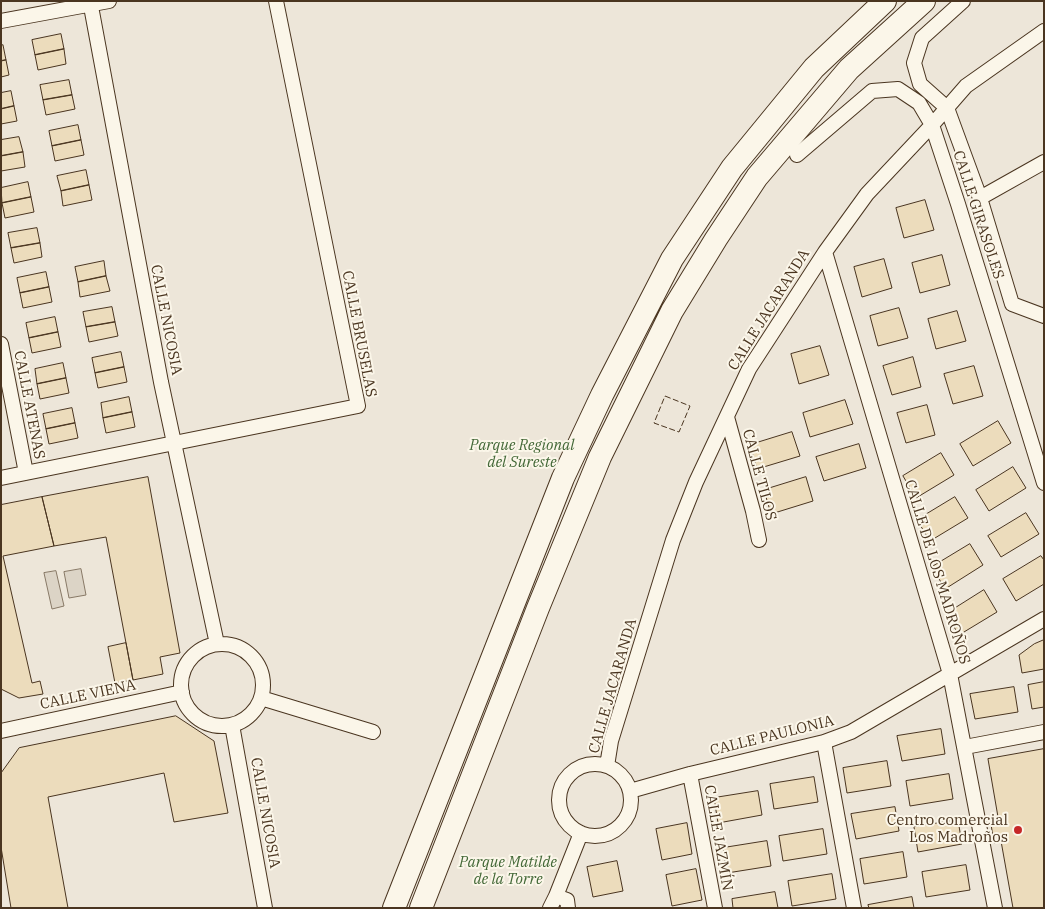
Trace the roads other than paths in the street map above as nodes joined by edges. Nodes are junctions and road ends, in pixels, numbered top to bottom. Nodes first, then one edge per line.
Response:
1 (109, 1) edge
2 (276, 1) edge
3 (885, 1) edge
4 (924, 1) edge
5 (963, 1) edge
6 (90, 3) edge
7 (1, 22) edge
8 (1044, 30) edge
9 (947, 108) junction
10 (932, 125) junction
11 (797, 155) dead end
12 (1044, 162) edge
13 (980, 198) junction
14 (825, 252) junction
15 (1012, 304) junction
16 (992, 311) junction
17 (1044, 316) edge
18 (1, 344) edge
19 (727, 417) junction
20 (174, 444) junction
21 (26, 473) junction
22 (1, 478) edge
23 (1044, 483) edge
24 (759, 540) dead end
25 (1044, 619) edge
26 (217, 644) junction
27 (950, 674) junction
28 (182, 692) junction
29 (261, 698) junction
30 (232, 724) junction
31 (1, 731) edge
32 (372, 732) dead end
33 (1044, 732) edge
34 (824, 742) junction
35 (965, 747) junction
36 (607, 766) junction
37 (690, 774) junction
38 (630, 791) junction
39 (581, 833) junction
40 (553, 902) edge
41 (265, 908) edge
42 (394, 908) edge
43 (421, 908) edge
44 (568, 908) edge
45 (715, 908) edge
46 (854, 908) edge
47 (995, 908) edge

1 - 6 street
2 - 20 street, CALLE BRUSELAS
3 - 42 main road
4 - 43 main road
5 - 9 street, CALLE GIRASOLES
6 - 7 street
6 - 20 street, CALLE NICOSIA
8 - 9 street, CALLE JACARANDA
9 - 10 street, CALLE JACARANDA
9 - 13 street, CALLE GIRASOLES
10 - 11 street, CALLE GIRASOLES
10 - 14 street, CALLE JACARANDA
10 - 16 street, CALLE GIRASOLES
12 - 13 street
13 - 15 street, CALLE GIRASOLES
14 - 19 street, CALLE JACARANDA
14 - 27 street, CALLE DE LOS MADROÑOS
15 - 16 street
15 - 17 street
16 - 23 street, CALLE GIRASOLES
18 - 21 street, CALLE ATENAS
19 - 24 street, CALLE TILOS
19 - 36 street, CALLE JACARANDA
20 - 21 street, CALLE BRUSELAS
20 - 26 street, CALLE NICOSIA
21 - 22 street, CALLE BRUSELAS
25 - 27 street, CALLE PAULONIA
26 - 28 street
26 - 29 street
27 - 34 street, CALLE PAULONIA
27 - 35 street, CALLE DE LOS MADROÑOS
28 - 30 street
28 - 31 street, CALLE VIENA
29 - 30 street
29 - 32 street
30 - 41 street, CALLE NICOSIA
33 - 35 street
34 - 37 street, CALLE PAULONIA
34 - 46 street
35 - 47 street, CALLE DE LOS MADROÑOS
36 - 38 street
36 - 39 street
37 - 38 street, CALLE PAULONIA
37 - 45 street, CALLE JAZMÍN
38 - 39 street
39 - 40 street
40 - 44 street

